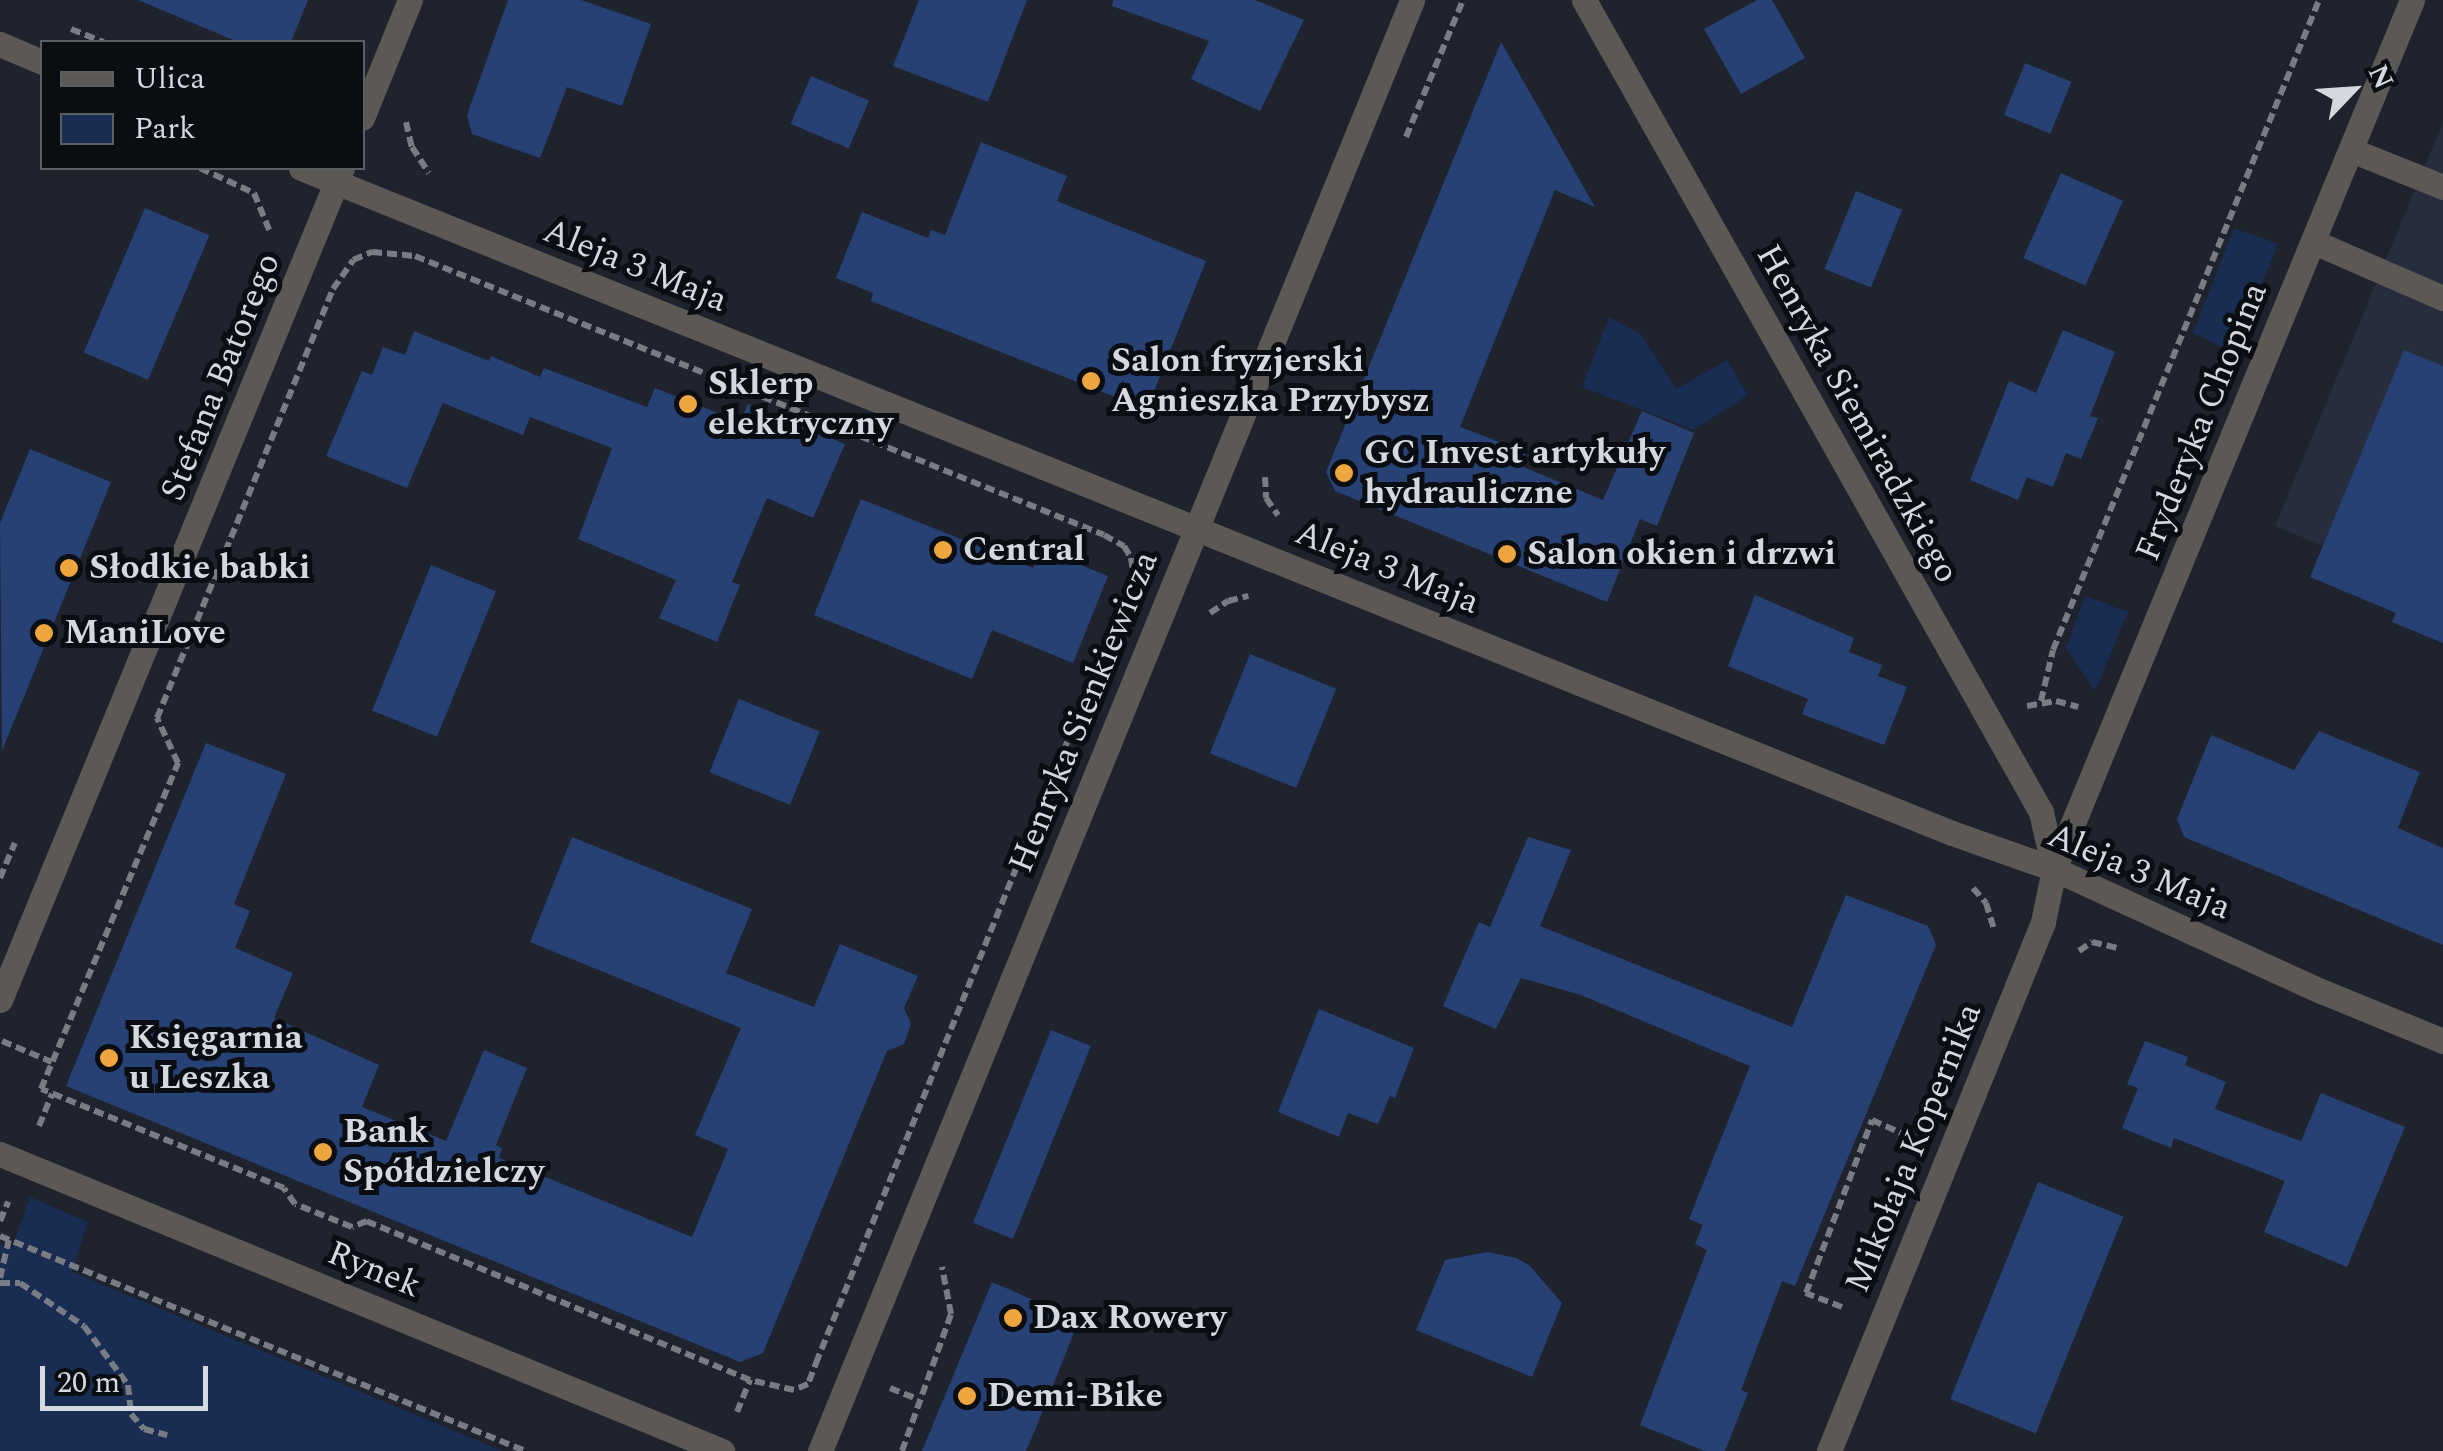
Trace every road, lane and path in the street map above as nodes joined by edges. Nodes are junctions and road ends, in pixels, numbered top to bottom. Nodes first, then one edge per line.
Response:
1 (410, 0) edge
2 (1412, 0) edge
3 (1463, 0) edge
4 (1584, 0) edge
5 (2319, 0) edge
6 (2412, 0) edge
7 (0, 44) edge
8 (40, 61) edge
9 (365, 111) edge
10 (406, 114) dead end
11 (1403, 144) dead end
12 (2351, 150) junction
13 (207, 170) edge
14 (312, 170) edge
15 (340, 175) edge
16 (440, 179) dead end
17 (2443, 187) edge
18 (2314, 242) junction
19 (264, 247) dead end
20 (2443, 298) edge
21 (1267, 468) dead end
22 (1287, 523) dead end
23 (1198, 529) junction
24 (1260, 598) dead end
25 (1205, 621) dead end
26 (2042, 701) junction
27 (2086, 710) dead end
28 (2014, 716) dead end
29 (23, 824) dead end
30 (2054, 868) junction
31 (0, 878) edge
32 (1971, 886) dead end
33 (1992, 939) dead end
34 (2132, 954) dead end
35 (2074, 957) dead end
36 (0, 1000) edge
37 (0, 1040) edge
38 (2443, 1041) edge
39 (52, 1062) junction
40 (1921, 1122) dead end
41 (0, 1154) edge
42 (0, 1236) edge
43 (9, 1240) junction
44 (942, 1266) dead end
45 (0, 1281) edge
46 (1838, 1326) dead end
47 (750, 1380) junction
48 (879, 1384) dead end
49 (917, 1398) junction
50 (167, 1435) dead end
51 (726, 1439) edge
52 (524, 1451) edge
53 (820, 1451) edge
54 (902, 1451) edge
55 (1829, 1451) edge

1 - 9 street
2 - 23 street, Henryka Sienkiewicza
3 - 11 path
4 - 30 street, Henryka Siemiradzkiego
5 - 26 path
6 - 12 street, Fryderyka Chopina
7 - 8 street
10 - 16 path
12 - 17 street
12 - 18 street, Fryderyka Chopina
13 - 19 path
14 - 15 street, Aleja 3 Maja
15 - 23 street, Aleja 3 Maja
15 - 36 street, Stefana Batorego
18 - 20 street
18 - 30 street, Fryderyka Chopina
21 - 22 path
23 - 30 street, Aleja 3 Maja
23 - 53 street, Henryka Sienkiewicza
24 - 25 path
26 - 27 path
26 - 28 path
29 - 31 path
30 - 38 street, Aleja 3 Maja
30 - 55 street, Mikołaja Kopernika
32 - 33 path
34 - 35 path
37 - 39 path
39 - 47 path
39 - 47 path
40 - 46 path
41 - 51 street, Rynek
42 - 43 path
43 - 45 path
43 - 52 path
44 - 49 path
45 - 50 path
47 - 51 path
48 - 49 path
49 - 54 path

